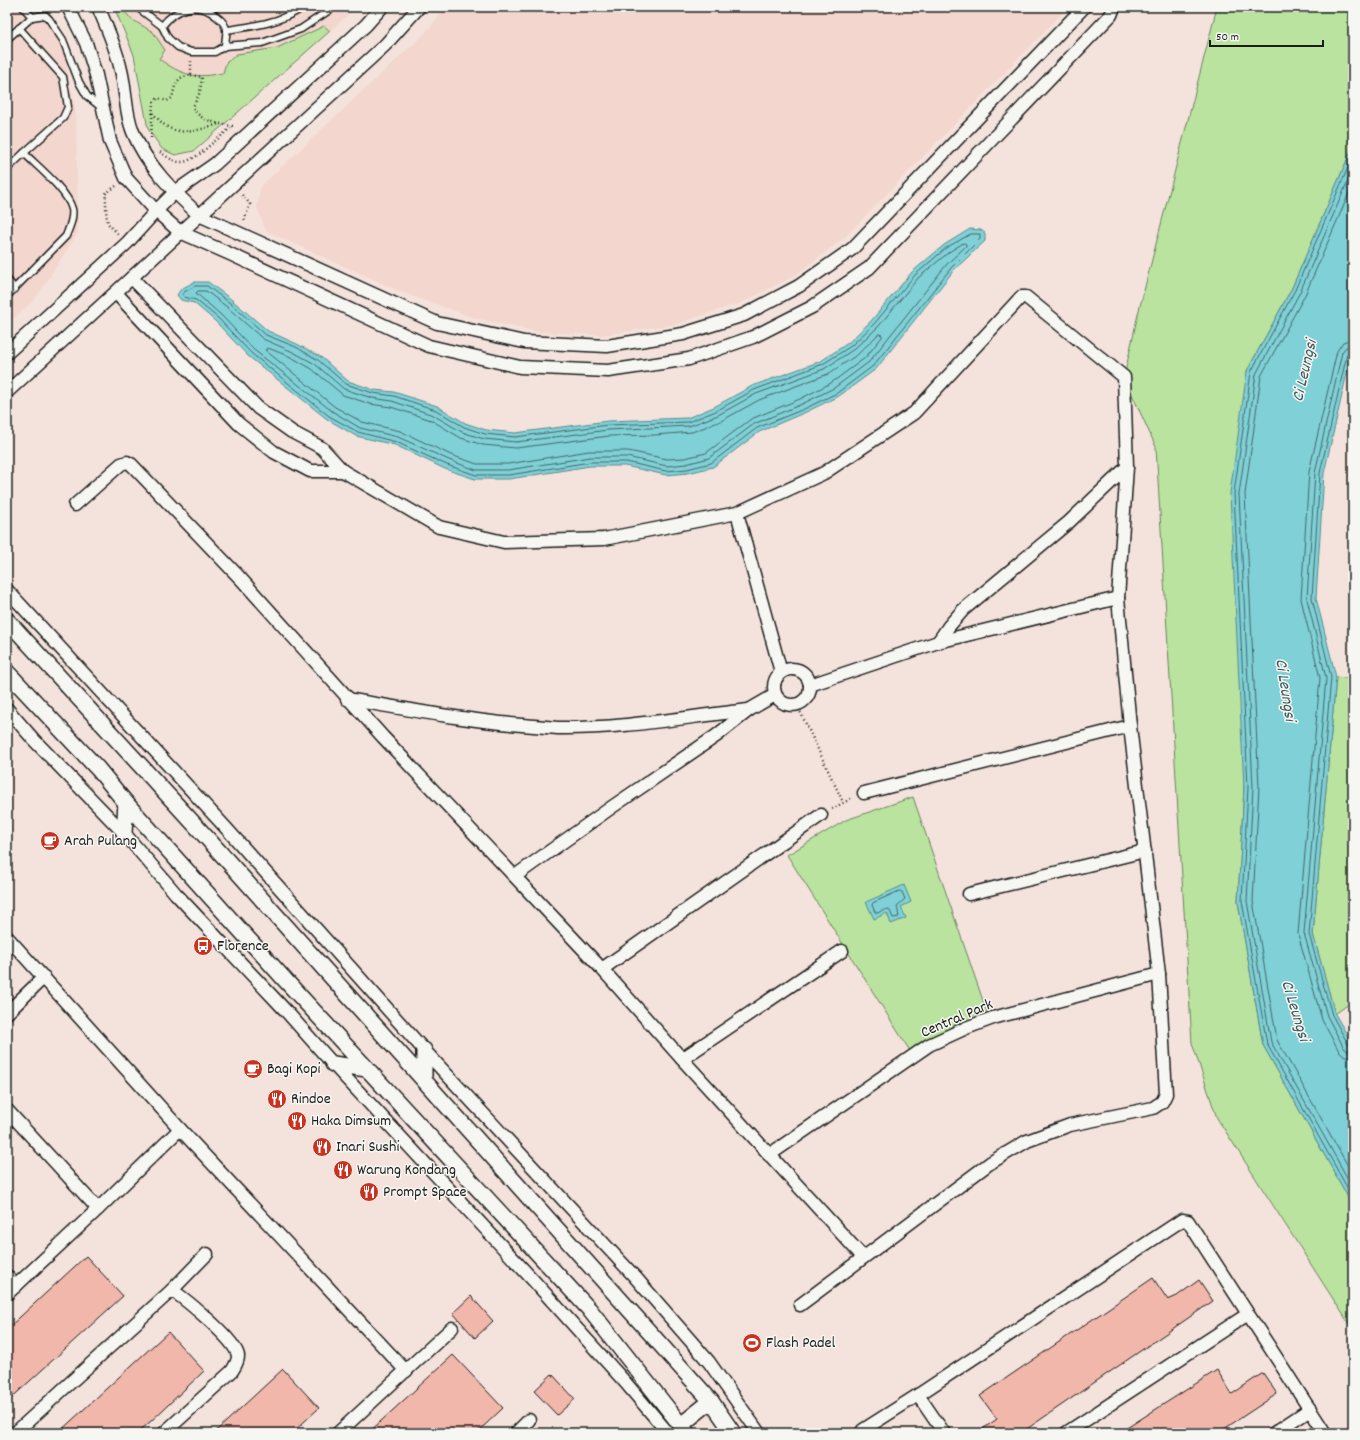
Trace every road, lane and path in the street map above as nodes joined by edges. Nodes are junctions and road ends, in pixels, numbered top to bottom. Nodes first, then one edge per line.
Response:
1 (23, 7) edge
2 (68, 7) edge
3 (98, 7) edge
4 (137, 7) edge
5 (304, 7) edge
6 (334, 7) edge
7 (382, 7) edge
8 (419, 7) edge
9 (1084, 7) edge
10 (1114, 7) edge
11 (32, 16) junction
12 (162, 26) junction
13 (19, 28) junction
14 (226, 30) junction
15 (7, 39) edge
16 (225, 46) junction
17 (191, 52) junction
18 (191, 75) junction
19 (103, 109) junction
20 (152, 113) junction
21 (219, 124) junction
22 (151, 139) dead end
23 (202, 152) junction
24 (24, 153) junction
25 (148, 160) junction
26 (215, 164) junction
27 (7, 169) edge
28 (126, 178) junction
29 (233, 185) junction
30 (175, 192) junction
31 (156, 211) junction
32 (199, 214) junction
33 (180, 232) junction
34 (239, 233) junction
35 (127, 243) junction
36 (132, 278) junction
37 (7, 279) edge
38 (15, 289) junction
39 (116, 293) junction
40 (7, 296) edge
41 (7, 353) edge
42 (7, 392) edge
43 (1127, 467) junction
44 (343, 471) junction
45 (75, 505) dead end
46 (737, 513) junction
47 (7, 590) edge
48 (1118, 598) junction
49 (7, 620) edge
50 (938, 642) junction
51 (7, 672) edge
52 (781, 672) junction
53 (810, 685) junction
54 (775, 695) junction
55 (347, 699) junction
56 (797, 705) junction
57 (7, 709) edge
58 (749, 710) junction
59 (1130, 726) junction
60 (864, 793) joint
61 (843, 802) junction
62 (126, 803) junction
63 (821, 815) joint
64 (124, 833) junction
65 (1145, 851) junction
66 (515, 876) junction
67 (969, 894) dead end
68 (7, 937) edge
69 (842, 951) dead end
70 (602, 969) junction
71 (1160, 974) junction
72 (44, 977) junction
73 (7, 1013) edge
74 (424, 1050) junction
75 (682, 1059) junction
76 (333, 1064) junction
77 (368, 1069) junction
78 (424, 1080) junction
79 (7, 1110) edge
80 (180, 1128) junction
81 (769, 1155) junction
82 (98, 1209) junction
83 (208, 1254) dead end
84 (863, 1257) junction
85 (7, 1276) edge
86 (12, 1290) edge
87 (172, 1290) junction
88 (800, 1305) dead end
89 (1248, 1314) junction
90 (452, 1328) dead end
91 (406, 1371) junction
92 (918, 1395) junction
93 (711, 1401) junction
94 (1310, 1409) junction
95 (529, 1420) dead end
96 (679, 1430) edge
97 (863, 1430) dead end
98 (14, 1433) edge
99 (164, 1433) edge
100 (338, 1433) edge
101 (516, 1433) edge
102 (733, 1433) edge
103 (759, 1433) edge
104 (944, 1433) edge
105 (1066, 1433) edge
106 (1274, 1433) edge
107 (1325, 1433) edge

1 - 11 lane
2 - 19 street
3 - 25 street
4 - 12 lane
5 - 14 lane
6 - 16 lane
7 - 26 street
8 - 29 street
9 - 34 street
10 - 33 street
11 - 13 lane
11 - 19 lane
12 - 14 lane
12 - 17 lane
13 - 15 lane
13 - 24 lane
14 - 16 lane
16 - 17 lane
17 - 18 path
18 - 20 path
18 - 21 path
19 - 28 street
20 - 21 path
20 - 22 path
21 - 23 path
23 - 25 path
23 - 26 path
24 - 27 lane
24 - 38 lane
25 - 30 street
26 - 30 street
28 - 31 street
28 - 35 path
29 - 32 street
29 - 34 path
30 - 31 street
30 - 32 street
31 - 33 street
31 - 35 street
32 - 33 street
32 - 34 street
33 - 36 street
35 - 41 street
36 - 39 street
36 - 44 street
37 - 38 lane
38 - 40 lane
39 - 42 street
39 - 44 street
43 - 46 street
43 - 48 street
43 - 50 street
44 - 46 street
45 - 55 street
46 - 52 street
47 - 74 street
48 - 50 street
48 - 59 street
49 - 78 street
50 - 53 street
51 - 62 street
52 - 53 street
52 - 54 street
53 - 56 street
54 - 56 street
54 - 58 street
55 - 58 street
55 - 66 street
56 - 61 path
57 - 64 street
58 - 66 street
59 - 60 street
59 - 65 street
60 - 61 path
61 - 63 path
62 - 64 street
62 - 77 street
63 - 70 street
64 - 76 street
65 - 67 street
65 - 71 street
66 - 70 street
68 - 72 street
69 - 75 street
70 - 75 street
71 - 81 street, Central Park
71 - 84 street
72 - 73 street
72 - 80 street
74 - 78 street
74 - 103 street
75 - 81 street
76 - 77 street
76 - 96 street
77 - 96 street
78 - 93 street
79 - 82 street
80 - 82 street
80 - 91 street
81 - 84 street
82 - 86 street
83 - 87 street
84 - 88 street
85 - 86 street
87 - 98 street
87 - 99 street
89 - 92 street
89 - 94 street
89 - 105 street
90 - 91 street
91 - 100 street
92 - 97 street
92 - 104 street
93 - 96 street
93 - 102 street
94 - 106 street
94 - 107 street
95 - 101 street

